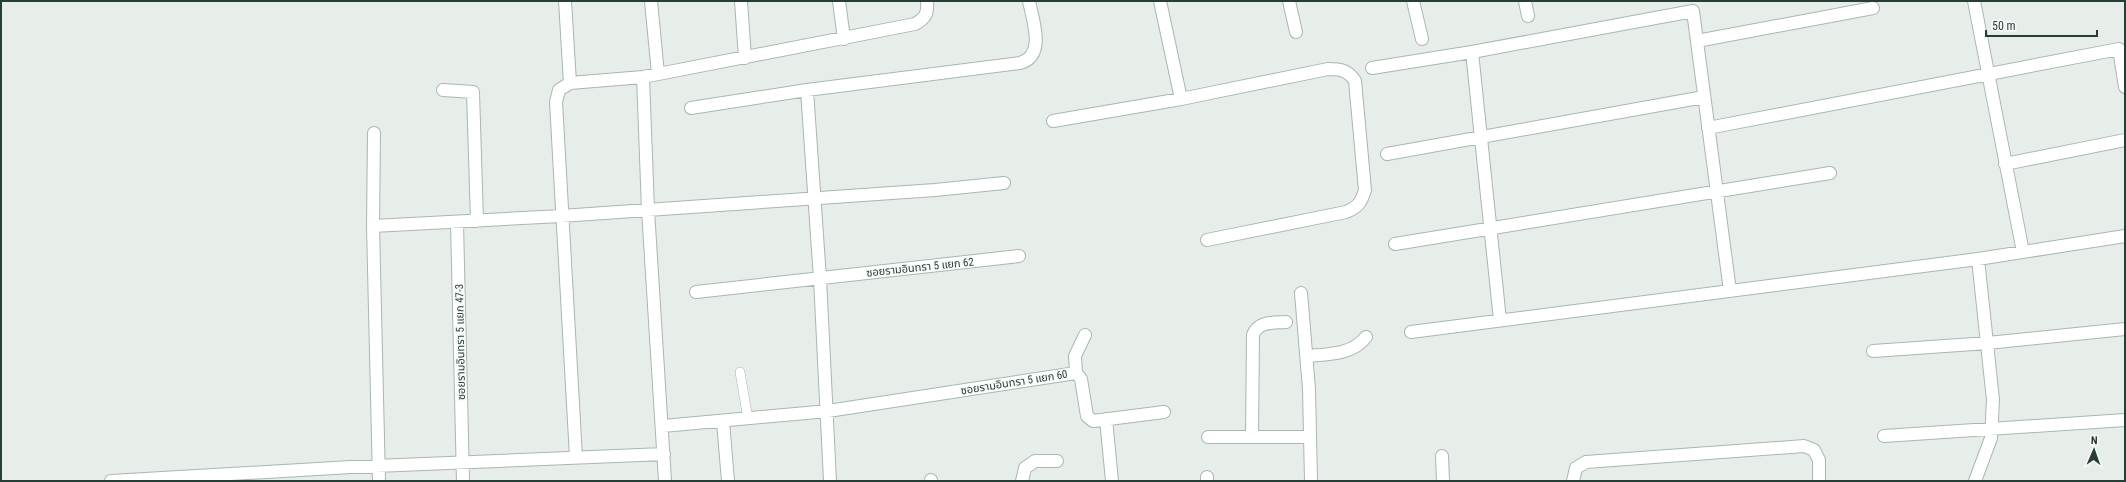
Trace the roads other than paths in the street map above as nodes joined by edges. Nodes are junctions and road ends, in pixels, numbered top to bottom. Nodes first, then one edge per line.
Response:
1 (566, 1) edge
2 (651, 1) edge
3 (741, 1) edge
4 (839, 1) edge
5 (928, 1) edge
6 (1029, 1) edge
7 (1160, 1) edge
8 (1289, 1) edge
9 (1413, 1) edge
10 (1525, 1) edge
11 (1974, 1) edge
12 (1873, 8) dead end
13 (1528, 16) dead end
14 (1296, 32) dead end
15 (844, 39) junction
16 (1422, 39) dead end
17 (1697, 41) junction
18 (1472, 52) junction
19 (745, 58) junction
20 (1372, 68) dead end
21 (658, 74) junction
22 (1987, 75) junction
23 (643, 77) junction
24 (570, 83) junction
25 (2125, 87) edge
26 (443, 90) dead end
27 (807, 90) junction
28 (1704, 97) junction
29 (1181, 99) junction
30 (691, 108) dead end
31 (1053, 121) dead end
32 (1708, 128) junction
33 (374, 133) dead end
34 (1481, 138) junction
35 (2125, 140) edge
36 (1387, 154) dead end
37 (2005, 164) junction
38 (1830, 173) dead end
39 (1004, 183) dead end
40 (1717, 190) junction
41 (814, 197) junction
42 (648, 210) junction
43 (561, 216) junction
44 (477, 221) junction
45 (457, 222) junction
46 (373, 226) junction
47 (1490, 228) junction
48 (2125, 236) edge
49 (1208, 240) dead end
50 (1395, 244) dead end
51 (2023, 252) junction
52 (1020, 256) dead end
53 (1978, 259) junction
54 (820, 279) junction
55 (1730, 291) junction
56 (696, 292) dead end
57 (1301, 293) dead end
58 (1500, 320) junction
59 (1286, 322) dead end
60 (2125, 329) edge
61 (1411, 332) dead end
62 (1085, 335) dead end
63 (1366, 337) dead end
64 (1988, 343) junction
65 (1873, 351) dead end
66 (1307, 356) junction
67 (740, 372) dead end
68 (1076, 373) junction
69 (828, 411) junction
70 (1164, 412) dead end
71 (748, 419) junction
72 (1106, 419) junction
73 (2125, 420) edge
74 (723, 422) junction
75 (663, 426) junction
76 (1991, 429) junction
77 (1884, 436) dead end
78 (1252, 437) junction
79 (1310, 437) junction
80 (1208, 438) dead end
81 (664, 454) junction
82 (1442, 456) dead end
83 (576, 458) junction
84 (1057, 461) dead end
85 (463, 463) junction
86 (378, 466) junction
87 (111, 481) edge
88 (379, 481) edge
89 (463, 481) edge
90 (665, 481) edge
91 (728, 481) edge
92 (830, 481) edge
93 (1022, 481) edge
94 (1112, 481) edge
95 (1310, 481) edge
96 (1443, 481) edge
97 (1573, 481) edge
98 (1819, 481) edge
99 (1975, 481) edge

1 - 24 street
2 - 21 street
3 - 19 street
4 - 15 street
5 - 15 street
6 - 27 street
7 - 29 street
8 - 14 street
9 - 16 street
10 - 13 street
11 - 22 street
12 - 17 street
15 - 19 street
17 - 18 street
17 - 28 street
18 - 20 street
18 - 34 street
19 - 21 street
21 - 23 street
22 - 25 street
22 - 32 street
22 - 37 street
23 - 24 street
23 - 42 street
24 - 43 street
26 - 44 street
27 - 30 street
27 - 41 street
28 - 32 street
28 - 34 street
29 - 31 street
29 - 49 street
32 - 40 street
33 - 46 street
34 - 36 street
34 - 47 street
35 - 37 street
37 - 51 street
38 - 40 street
39 - 41 street
40 - 47 street
40 - 55 street
41 - 42 street
41 - 54 street
42 - 43 street
42 - 75 street
43 - 44 street
43 - 83 street
44 - 45 street
45 - 46 street
45 - 85 street, ซอยรามอินทรา 5 แยก 47-3
46 - 86 street
47 - 50 street
47 - 58 street
48 - 51 street
51 - 53 street
52 - 54 street, ซอยรามอินทรา 5 แยก 62
53 - 55 street
53 - 64 street
54 - 56 street, ซอยรามอินทรา 5 แยก 62
54 - 69 street
55 - 58 street
57 - 66 street
58 - 61 street
59 - 78 street
60 - 64 street
62 - 68 street
63 - 66 street
64 - 65 street
64 - 76 street
66 - 79 street
67 - 71 lane
68 - 69 street, ซอยรามอินทรา 5 แยก 60
68 - 72 street, ซอยรามอินทรา 5 แยก 60
69 - 71 street, ซอยรามอินทรา 5 แยก 60
69 - 92 street
70 - 72 street, ซอยรามอินทรา 5 แยก 60
71 - 74 street, ซอยรามอินทรา 5 แยก 60
72 - 94 street
73 - 76 street
74 - 75 street, ซอยรามอินทรา 5 แยก 60
74 - 91 street
75 - 81 street
76 - 77 street
76 - 99 street
78 - 79 street
78 - 80 street
79 - 95 street
81 - 83 street
81 - 90 street
82 - 96 street
83 - 85 street
84 - 93 street
85 - 86 street
85 - 89 street, ซอยรามอินทรา 5 แยก 47-3
86 - 87 street
86 - 88 street
97 - 98 street

